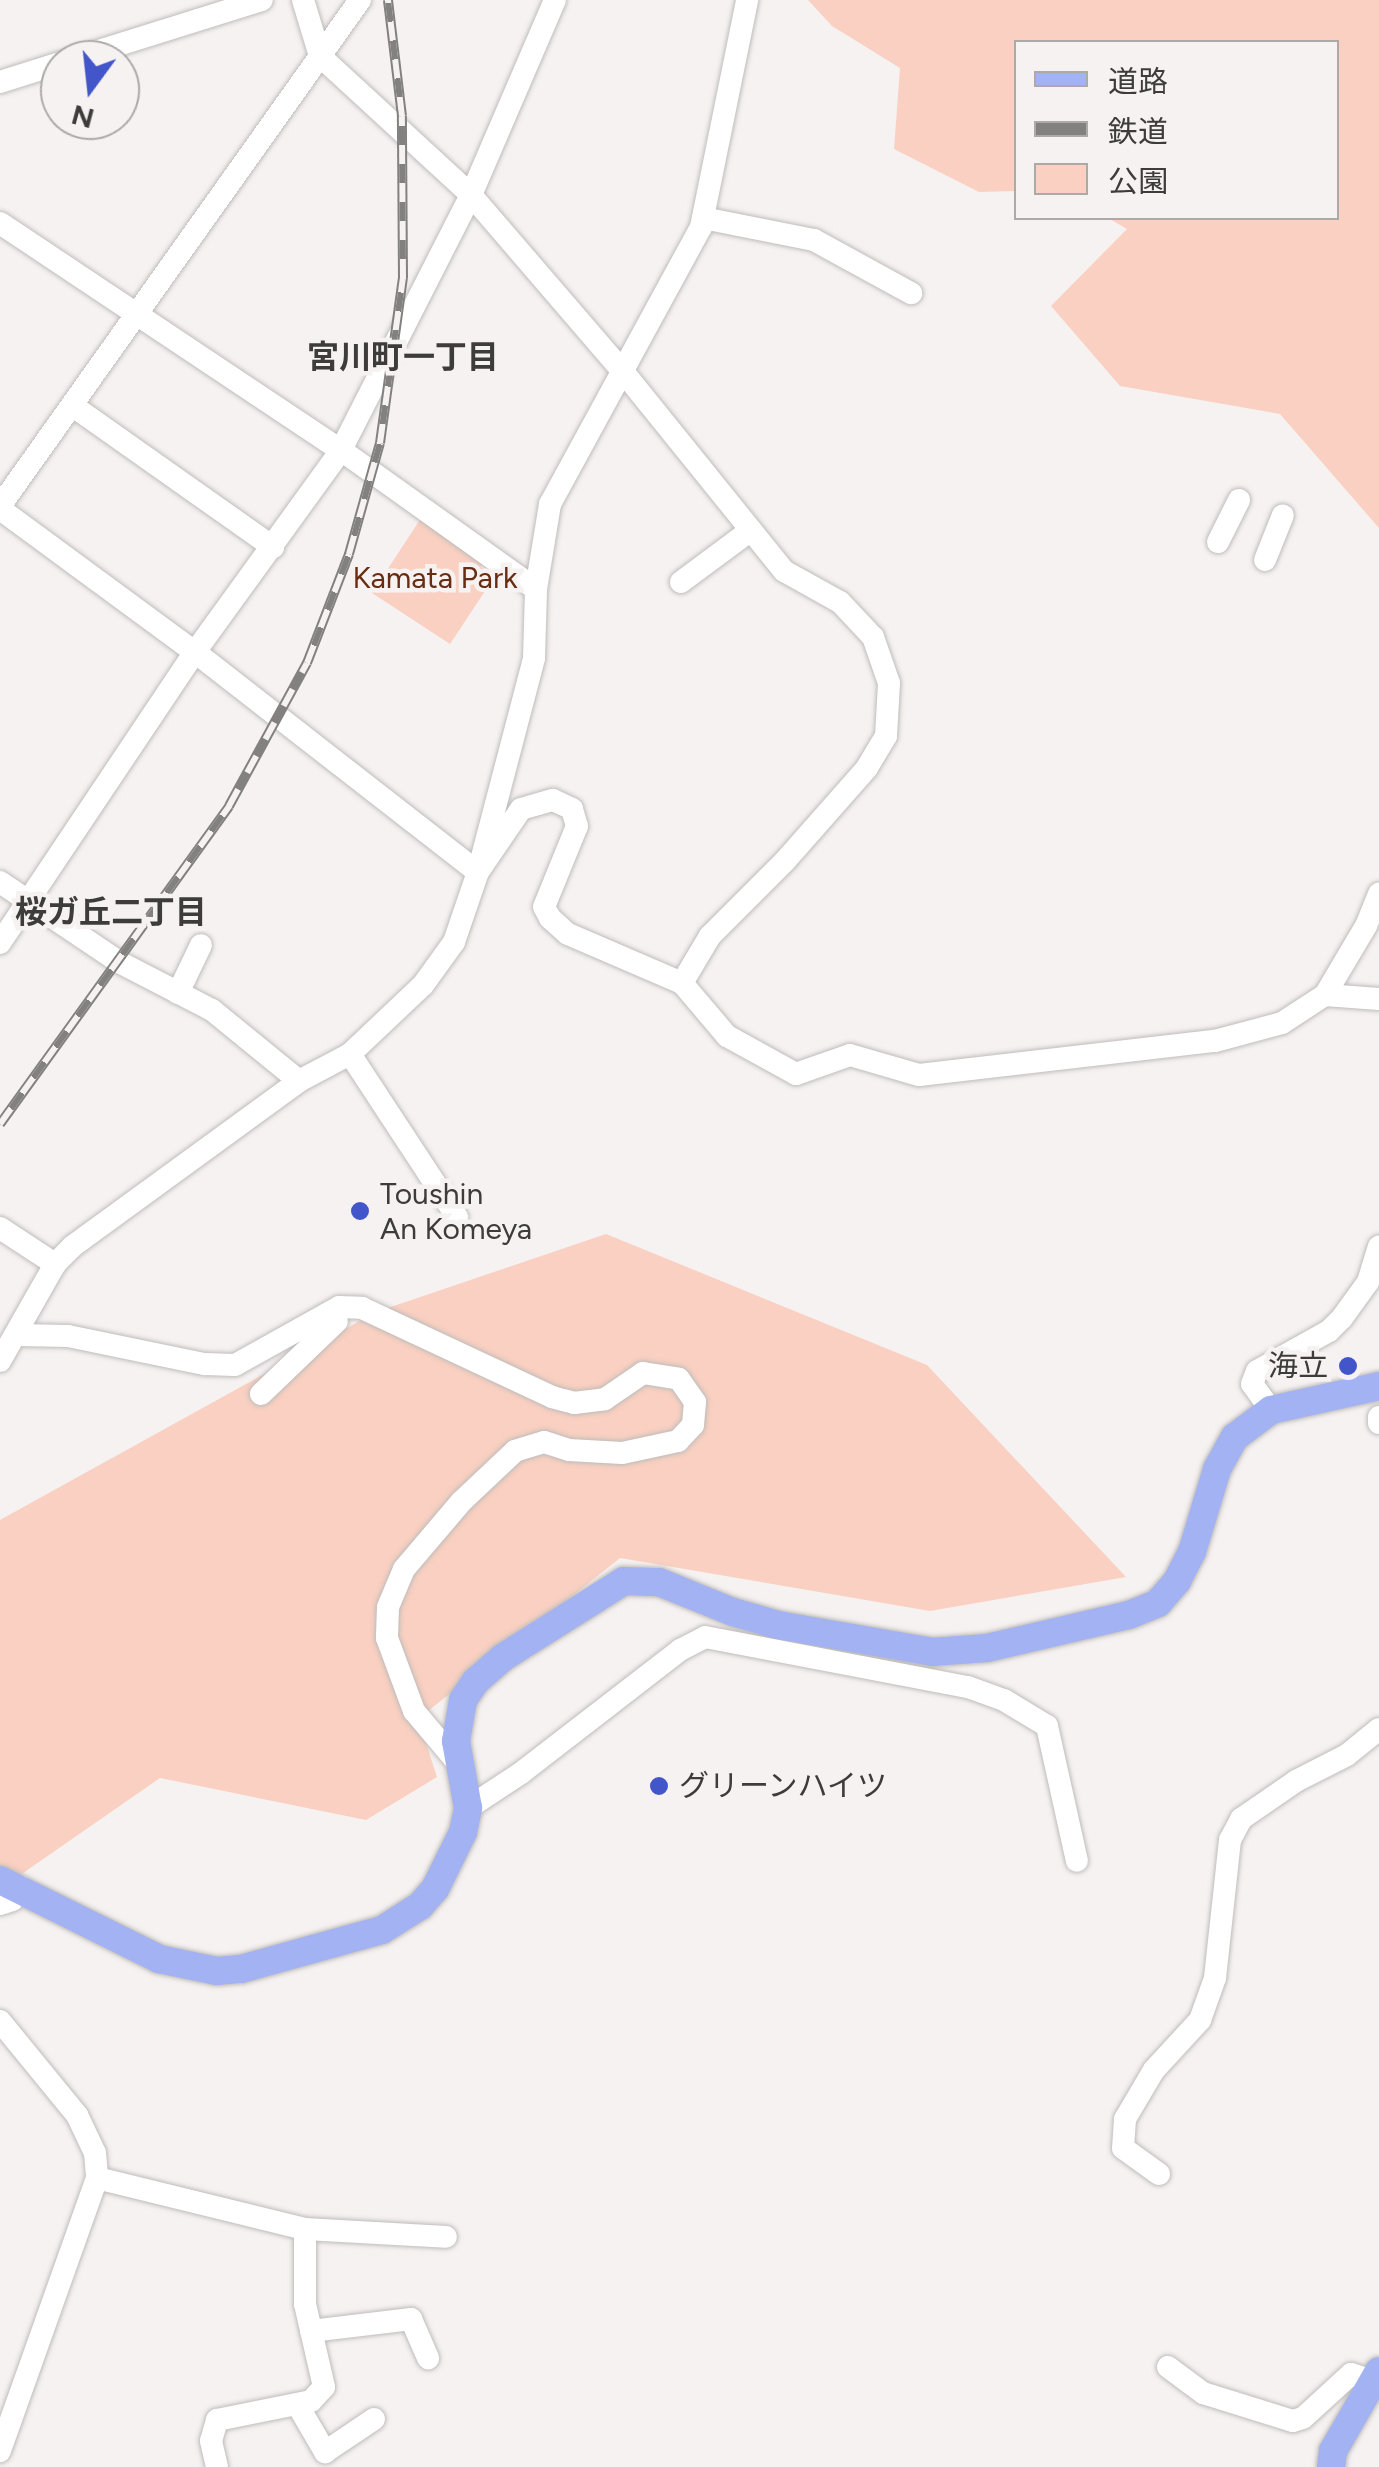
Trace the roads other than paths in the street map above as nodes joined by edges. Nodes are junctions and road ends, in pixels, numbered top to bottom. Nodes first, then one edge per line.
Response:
1 (262, 0) edge
2 (302, 0) edge
3 (360, 0) edge
4 (555, 0) edge
5 (747, 0) edge
6 (134, 40) edge
7 (320, 56) junction
8 (40, 69) edge
9 (0, 82) edge
10 (471, 195) junction
11 (703, 218) junction
12 (0, 223) edge
13 (911, 292) dead end
14 (138, 317) junction
15 (625, 374) junction
16 (73, 406) junction
17 (340, 450) junction
18 (1239, 500) dead end
19 (0, 508) edge
20 (1283, 516) dead end
21 (751, 530) junction
22 (1218, 542) dead end
23 (273, 546) junction
24 (1265, 560) dead end
25 (682, 582) dead end
26 (536, 589) junction
27 (194, 652) junction
28 (478, 872) junction
29 (0, 882) edge
30 (1379, 893) edge
31 (26, 899) junction
32 (0, 944) edge
33 (201, 944) dead end
34 (682, 984) junction
35 (178, 993) junction
36 (1326, 995) junction
37 (1379, 999) edge
38 (350, 1054) junction
39 (299, 1080) junction
40 (458, 1217) dead end
41 (0, 1228) edge
42 (1379, 1248) edge
43 (55, 1264) junction
44 (362, 1308) junction
45 (17, 1335) junction
46 (0, 1361) edge
47 (1379, 1386) edge
48 (261, 1394) dead end
49 (1272, 1410) junction
50 (1379, 1729) edge
51 (458, 1762) junction
52 (468, 1808) junction
53 (1077, 1861) dead end
54 (7, 1891) edge
55 (0, 2021) edge
56 (1160, 2174) dead end
57 (96, 2178) junction
58 (304, 2229) junction
59 (446, 2237) dead end
60 (311, 2330) junction
61 (428, 2358) dead end
62 (1168, 2367) dead end
63 (1376, 2376) edge
64 (297, 2404) junction
65 (374, 2419) dead end
66 (0, 2451) edge
67 (217, 2467) edge
68 (1331, 2467) edge

1 - 6 street
2 - 7 street
3 - 7 street
4 - 10 street
5 - 11 street
7 - 10 street
7 - 14 street
8 - 9 street
10 - 15 street
10 - 17 street
11 - 13 street
11 - 15 street
12 - 14 street
14 - 16 street
14 - 17 street
15 - 21 street
15 - 26 street
16 - 19 street
16 - 23 street
17 - 23 street
17 - 26 street
18 - 22 street
19 - 27 street
20 - 24 street
21 - 25 street
21 - 34 street
23 - 27 street
26 - 28 street
27 - 28 street
27 - 31 street
28 - 34 street
28 - 38 street
29 - 31 street
30 - 36 street
31 - 32 street
31 - 35 street
33 - 35 street
34 - 36 street
35 - 39 street
36 - 37 street
38 - 39 street
38 - 40 street
39 - 43 street
41 - 43 street
42 - 49 street
43 - 45 street
44 - 45 street
44 - 48 street
44 - 51 street
45 - 46 street
47 - 49 main road
49 - 51 main road
50 - 56 street
51 - 52 main road
52 - 53 street
52 - 54 main road
55 - 57 street
57 - 58 street
57 - 66 street
58 - 59 street
58 - 60 street
60 - 61 street
60 - 64 street
62 - 63 street
63 - 68 main road
64 - 65 street
64 - 67 street

